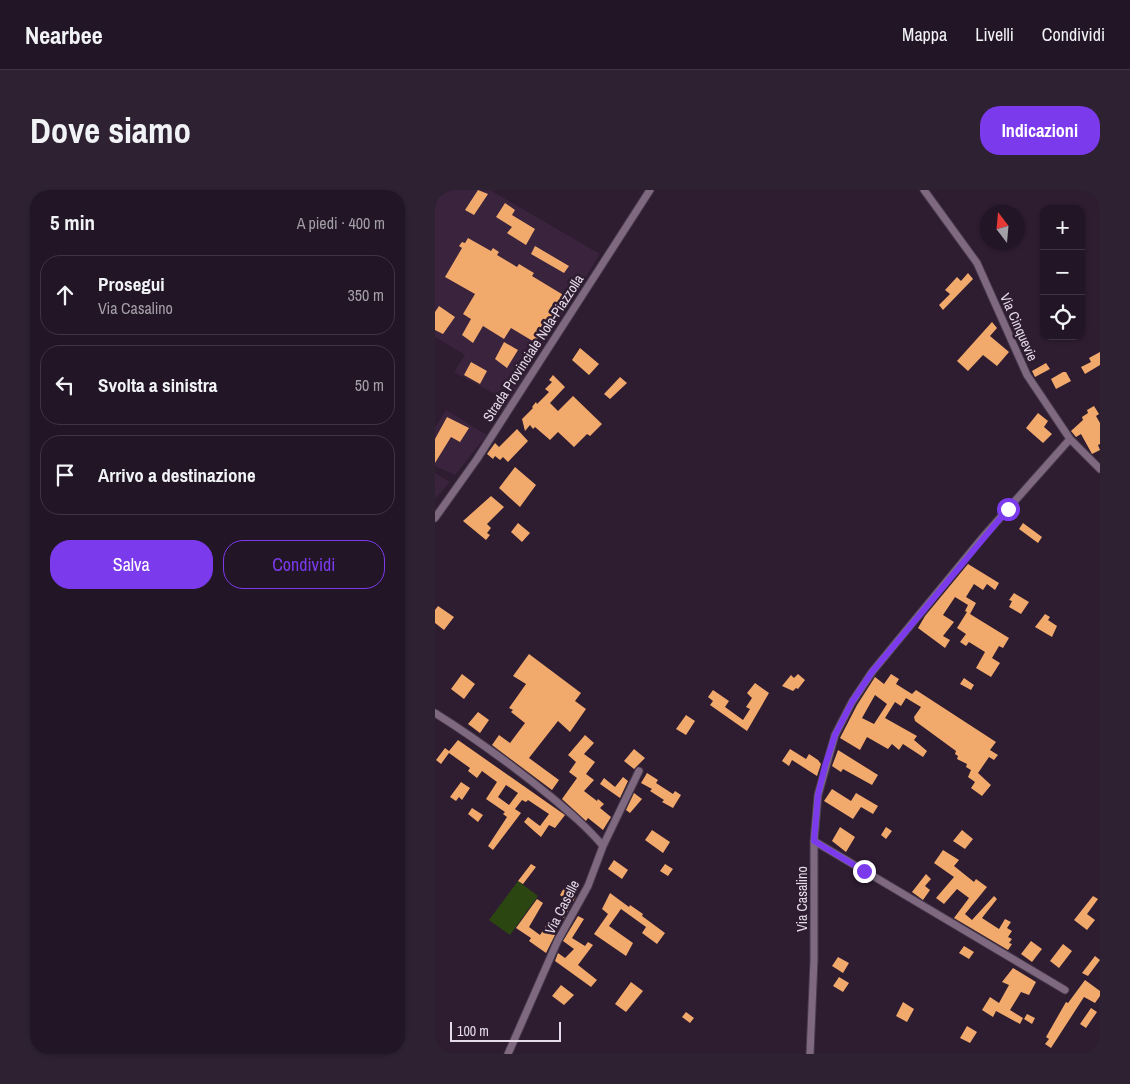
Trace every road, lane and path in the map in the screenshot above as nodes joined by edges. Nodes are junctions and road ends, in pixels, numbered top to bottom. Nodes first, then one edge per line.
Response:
1 (650, 190) edge
2 (924, 190) edge
3 (1070, 439) junction
4 (1100, 469) edge
5 (435, 518) edge
6 (435, 712) edge
7 (639, 771) dead end
8 (814, 841) junction
9 (603, 846) junction
10 (1065, 990) dead end
11 (508, 1054) edge
12 (810, 1054) edge

1 - 5 street, Strada Provinciale Nola-Piazzolla
2 - 3 street, Via Cinquevie
3 - 4 street, Via Cinquevie
3 - 8 street, Via Casalino
6 - 9 street
7 - 9 street, Via Caselle
8 - 10 street
8 - 12 street, Via Casalino
9 - 11 street, Via Caselle

